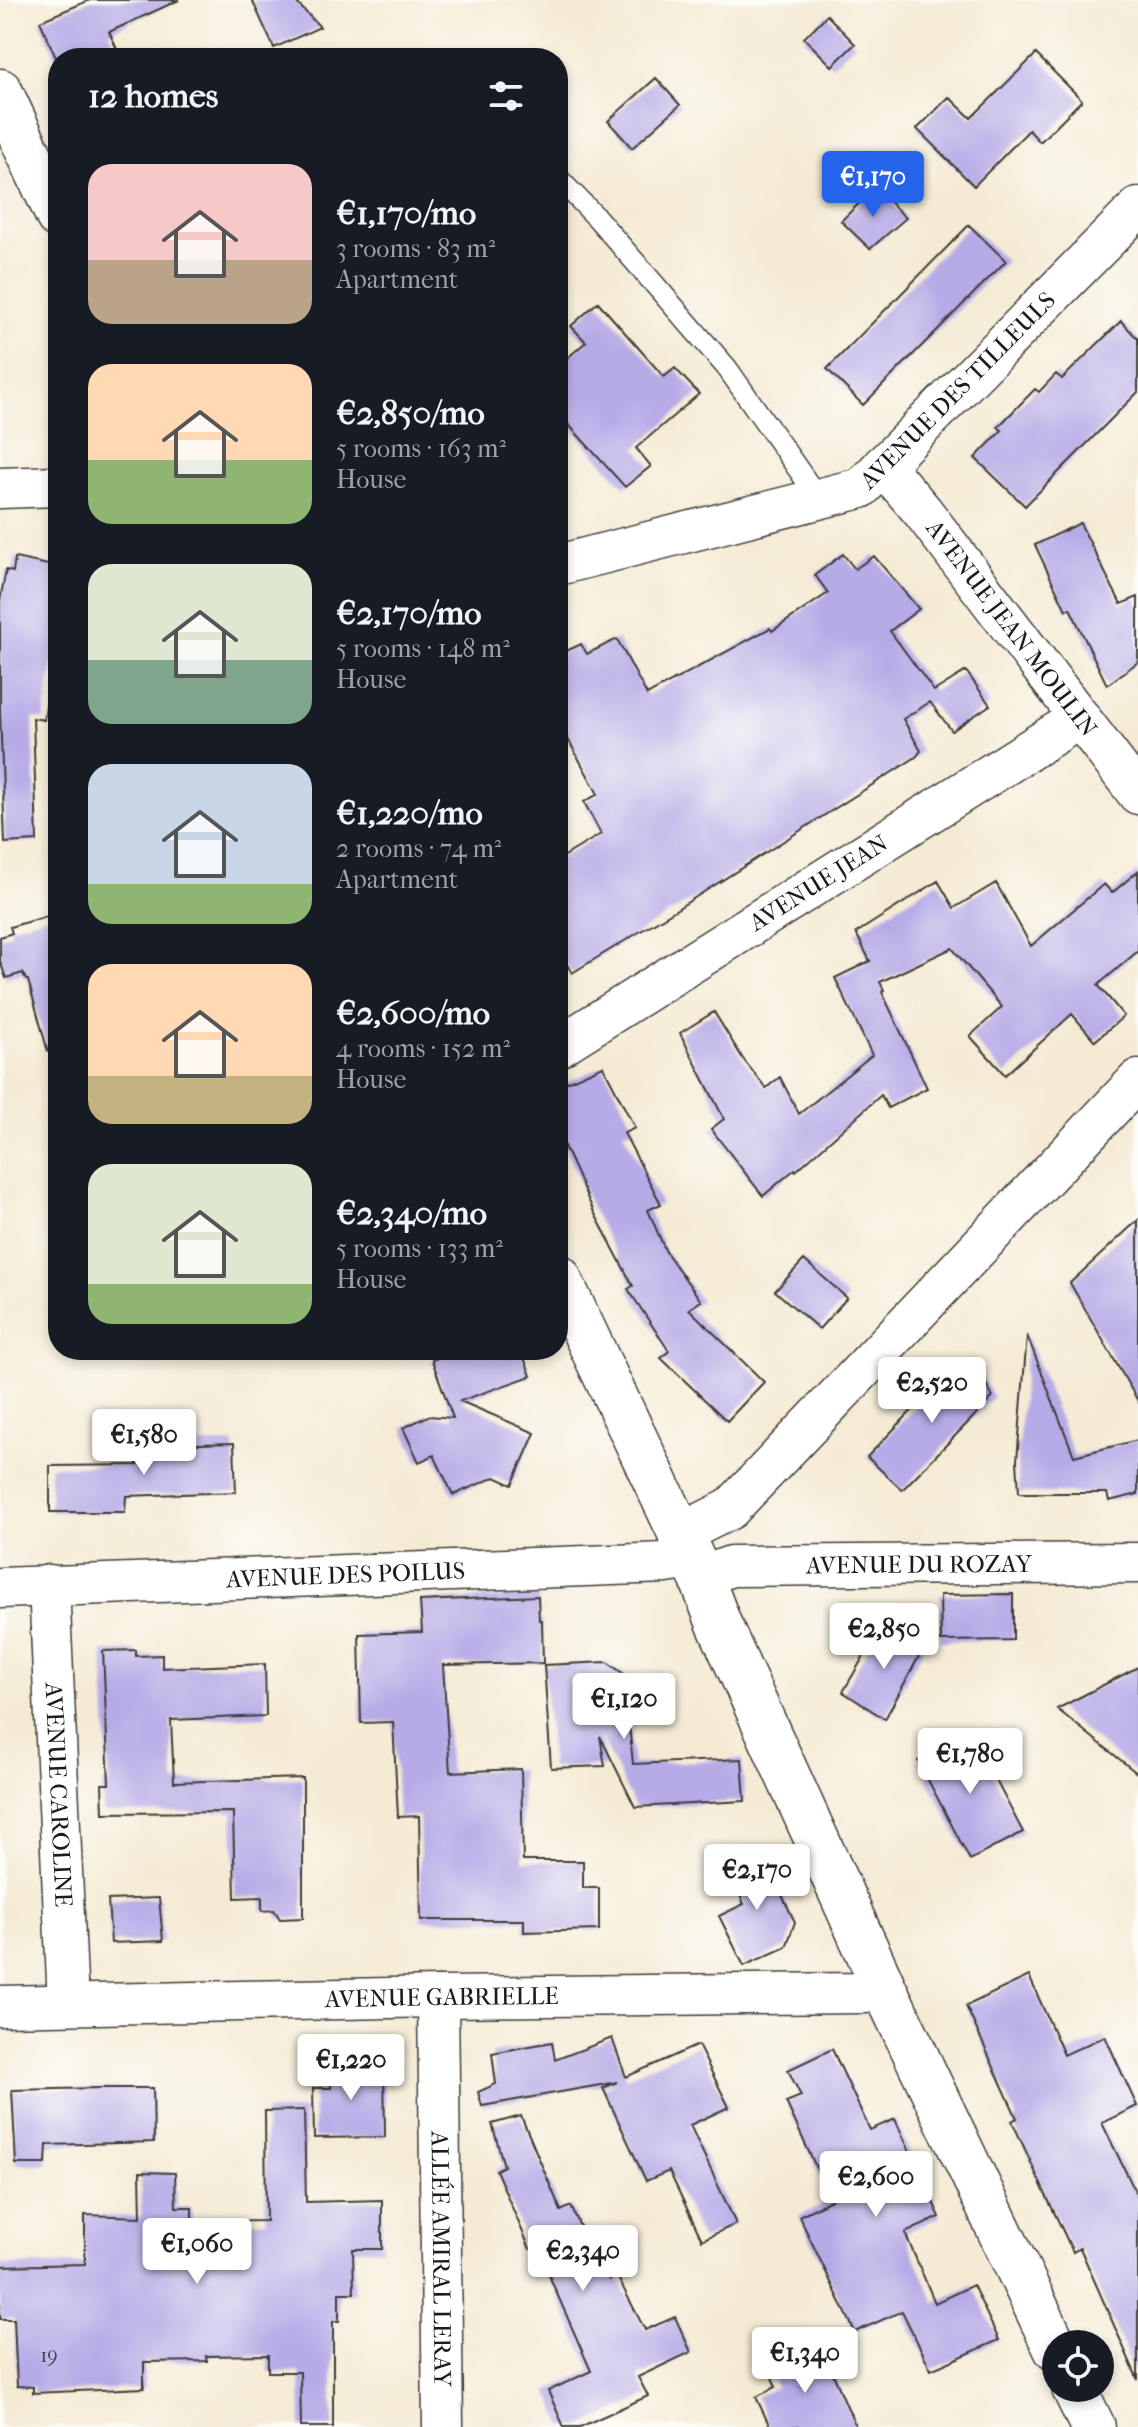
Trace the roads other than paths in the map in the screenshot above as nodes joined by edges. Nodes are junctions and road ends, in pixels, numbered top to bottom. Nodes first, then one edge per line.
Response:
1 (0, 91) edge
2 (568, 189) edge
3 (48, 194) edge
4 (1138, 208) edge
5 (883, 465) junction
6 (48, 486) edge
7 (0, 488) edge
8 (819, 499) junction
9 (568, 562) edge
10 (1080, 718) junction
11 (1138, 794) edge
12 (568, 1041) edge
13 (1138, 1080) edge
14 (568, 1297) edge
15 (691, 1557) junction
16 (1138, 1563) edge
17 (49, 1585) junction
18 (0, 1588) edge
19 (885, 1990) junction
20 (438, 1997) junction
21 (68, 2004) junction
22 (0, 2006) edge
23 (1047, 2330) edge
24 (1081, 2402) edge
25 (443, 2427) edge
26 (1093, 2427) edge

1 - 3 street
2 - 8 lane
4 - 5 street, AVENUE DES TILLEULS
5 - 8 street, AVENUE DES TILLEULS
5 - 10 street, AVENUE JEAN MOULIN
6 - 7 street
8 - 9 street, AVENUE DES TILLEULS
10 - 11 street, AVENUE JEAN MOULIN
10 - 12 street, AVENUE JEAN
13 - 15 street
14 - 15 street
15 - 16 street, AVENUE DU ROZAY
15 - 17 street, AVENUE DES POILUS
15 - 19 street
17 - 18 street, AVENUE DES POILUS
17 - 21 street, AVENUE CAROLINE
19 - 20 street, AVENUE GABRIELLE
19 - 23 street
20 - 21 street, AVENUE GABRIELLE
20 - 25 street, ALLÉE AMIRAL LERAY
21 - 22 street, AVENUE GABRIELLE
24 - 26 street

